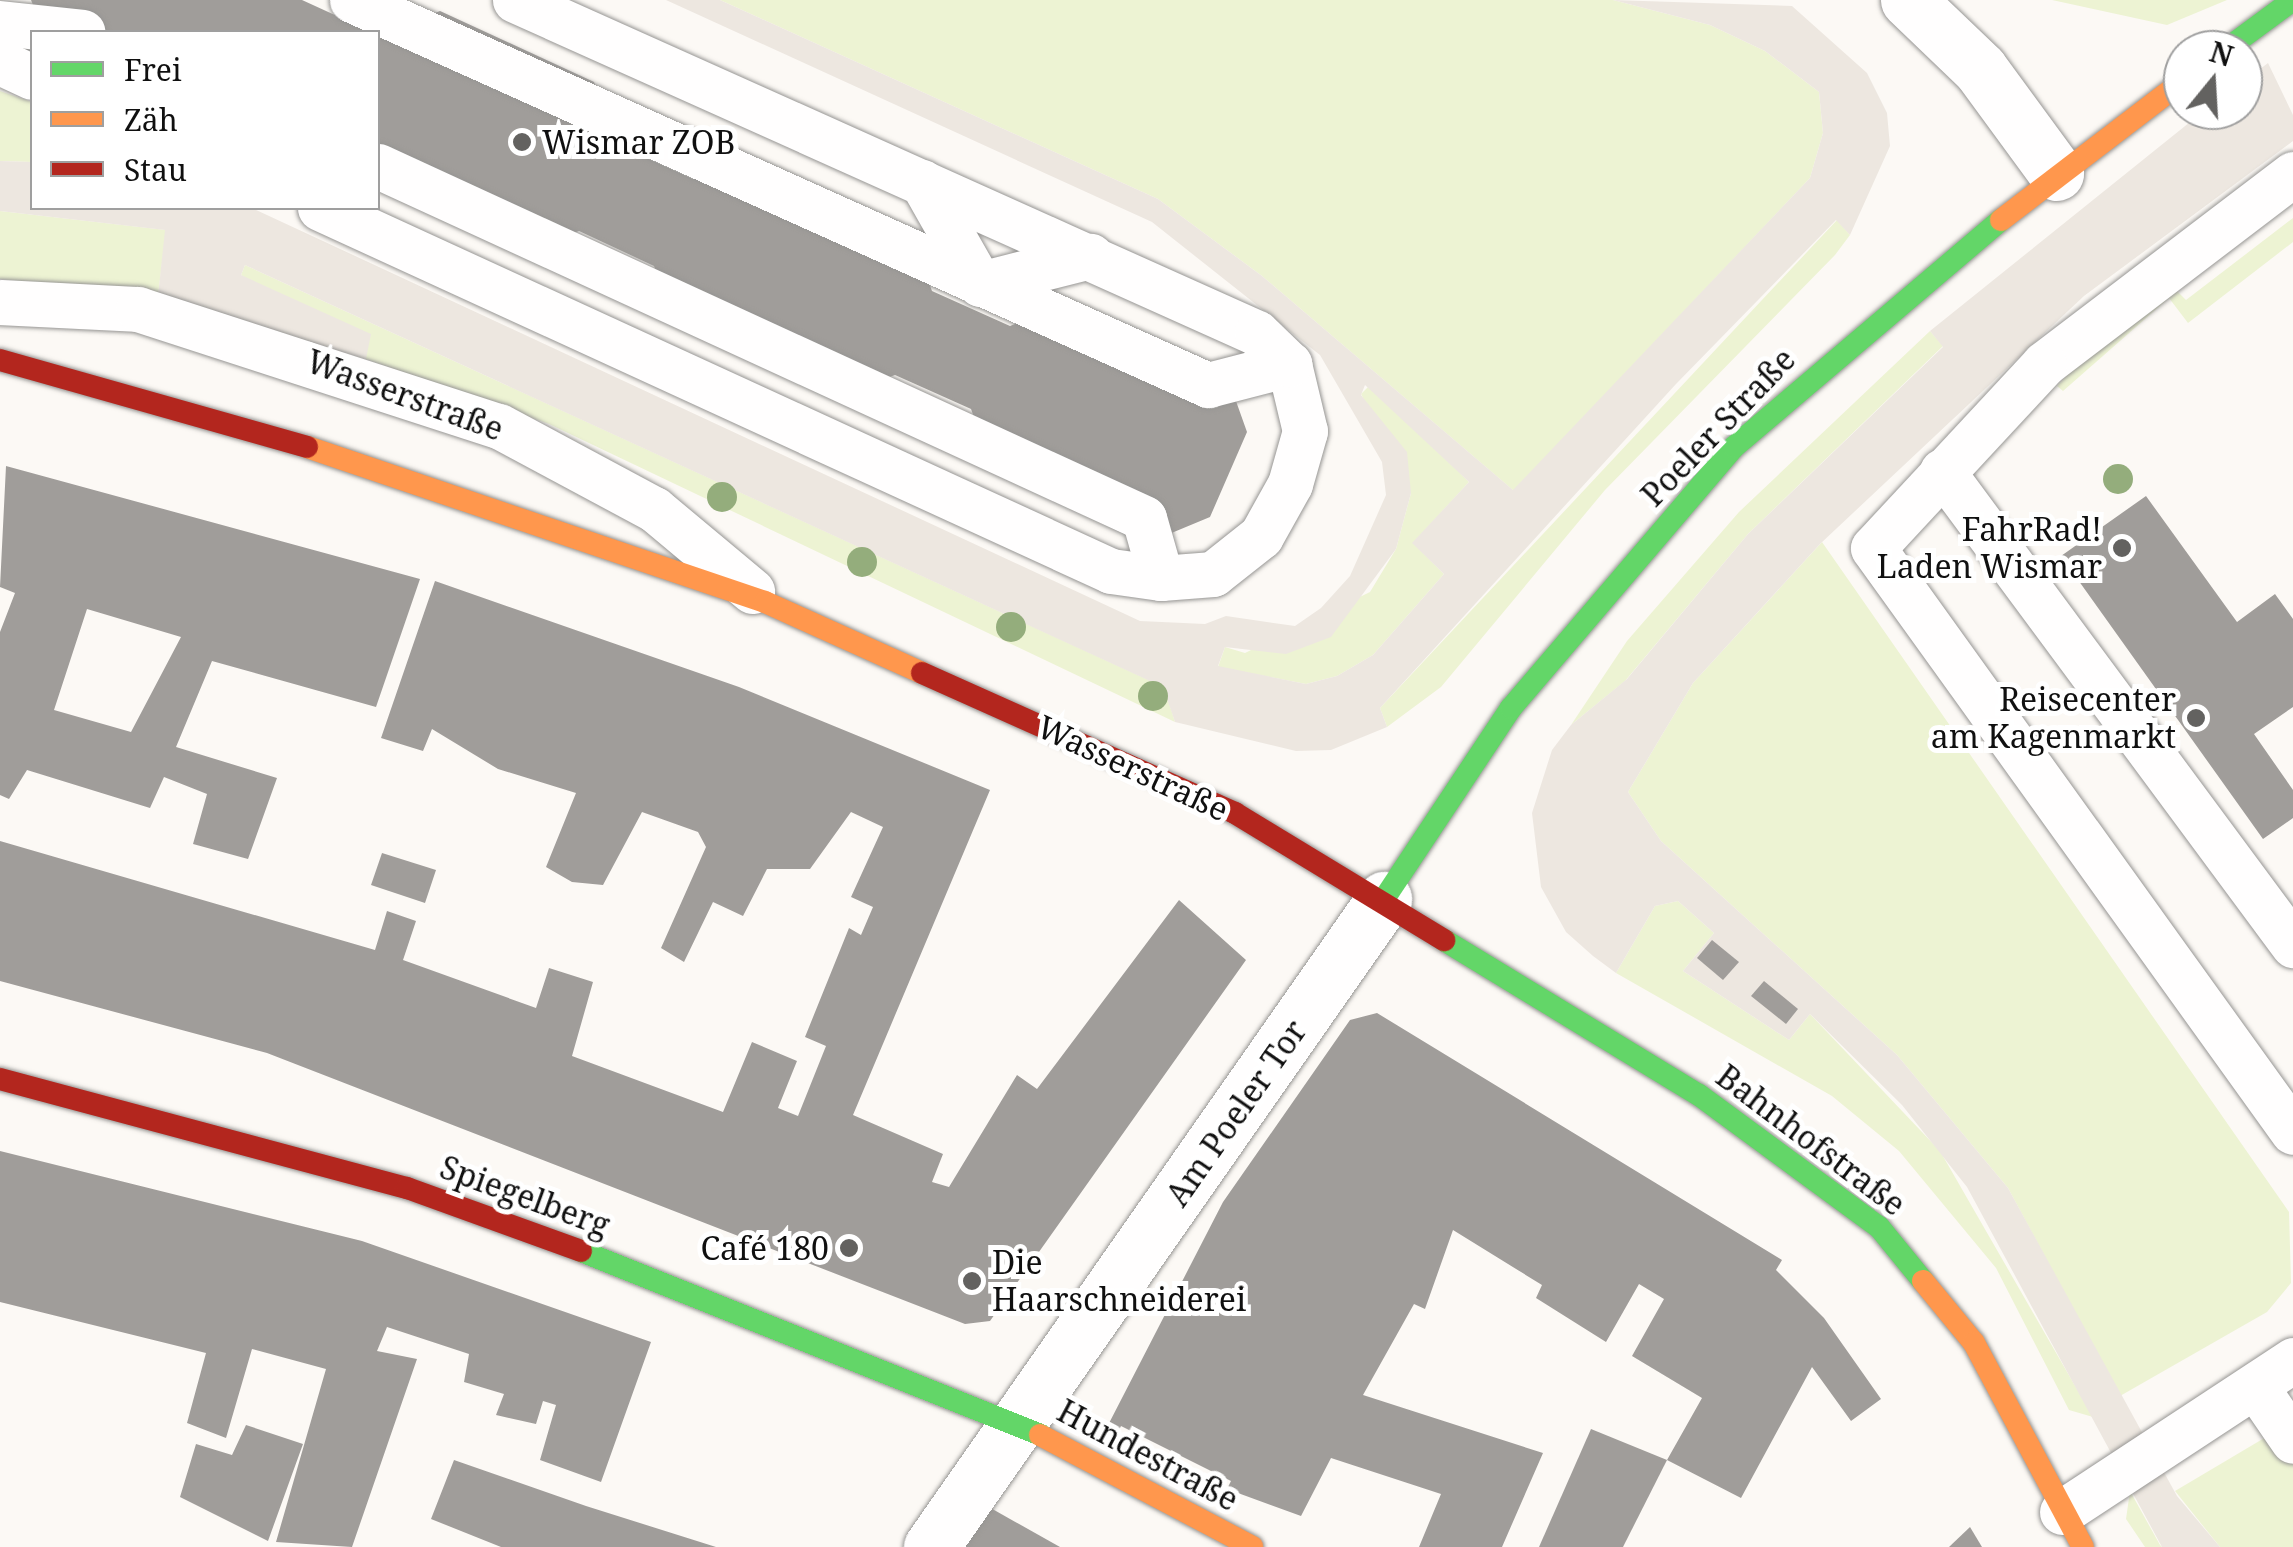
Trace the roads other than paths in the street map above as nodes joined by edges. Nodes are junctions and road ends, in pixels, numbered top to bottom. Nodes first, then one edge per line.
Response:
1 (352, 0) edge
2 (515, 0) edge
3 (1908, 0) edge
4 (2293, 0) edge
5 (0, 24) edge
6 (62, 30) edge
7 (2252, 30) edge
8 (608, 41) junction
9 (0, 62) edge
10 (30, 77) edge
11 (2163, 95) edge
12 (776, 116) junction
13 (662, 139) junction
14 (380, 167) edge
15 (2056, 173) junction
16 (2293, 174) edge
17 (922, 182) junction
18 (336, 212) edge
19 (1090, 256) junction
20 (605, 271) junction
21 (980, 284) junction
22 (498, 288) junction
23 (0, 302) edge
24 (0, 360) edge
25 (664, 364) junction
26 (1289, 364) junction
27 (916, 412) junction
28 (812, 433) junction
29 (1942, 471) junction
30 (981, 510) junction
31 (1161, 578) junction
32 (765, 602) junction
33 (1384, 899) junction
34 (2293, 945) edge
35 (0, 1079) edge
36 (2293, 1132) edge
37 (2293, 1360) edge
38 (2256, 1387) junction
39 (1013, 1421) junction
40 (2293, 1441) edge
41 (2073, 1529) edge
42 (932, 1547) edge
43 (1252, 1547) edge

1 - 13 lane
2 - 8 lane
3 - 15 street
4 - 7 street
5 - 6 lane
8 - 12 lane
8 - 13 lane
9 - 10 lane
11 - 15 street, Poeler Straße
12 - 13 lane
12 - 17 lane
13 - 21 lane
14 - 20 lane
15 - 33 street, Poeler Straße
16 - 29 lane
17 - 19 lane
17 - 21 lane
18 - 22 lane
19 - 21 lane
19 - 26 lane
20 - 22 lane
20 - 25 lane
20 - 27 lane
21 - 26 lane
22 - 25 lane
23 - 32 lane, Wasserstraße
24 - 32 street, Wasserstraße
25 - 28 lane
26 - 31 lane
27 - 28 lane
27 - 30 lane
27 - 31 lane
28 - 30 lane
29 - 34 lane
29 - 36 lane
30 - 31 lane
32 - 33 street, Wasserstraße
33 - 39 street, Am Poeler Tor
33 - 41 street, Bahnhofstraße
35 - 39 street, Spiegelberg
37 - 38 lane
38 - 40 lane
38 - 41 lane
39 - 42 street, Am Poeler Tor
39 - 43 street, Hundestraße

